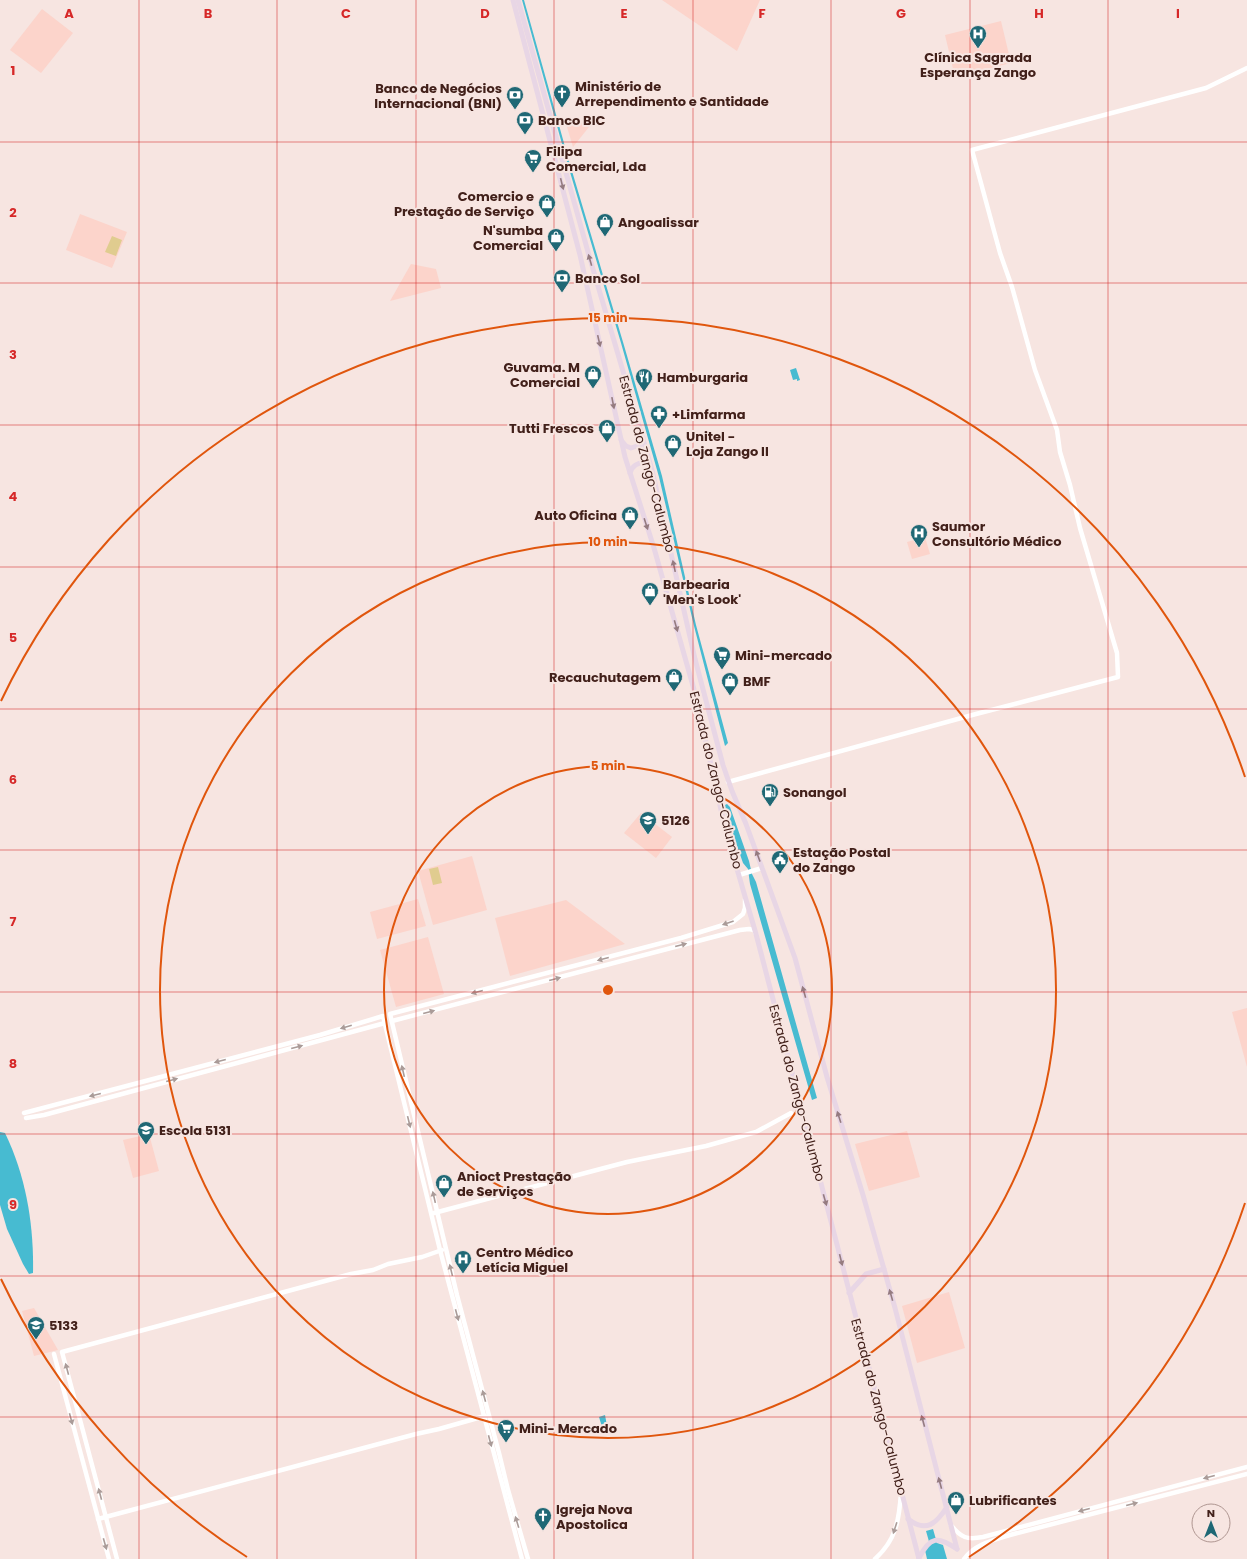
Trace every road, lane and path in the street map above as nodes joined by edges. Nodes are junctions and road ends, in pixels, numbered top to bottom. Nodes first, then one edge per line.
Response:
1 (513, 0) edge
2 (518, 0) edge
3 (1247, 68) edge
4 (642, 434) junction
5 (621, 439) junction
6 (652, 470) junction
7 (630, 473) junction
8 (728, 782) junction
9 (762, 868) junction
10 (739, 875) junction
11 (744, 894) junction
12 (756, 934) junction
13 (392, 1022) junction
14 (385, 1023) junction
15 (791, 1113) dead end
16 (437, 1212) junction
17 (431, 1214) junction
18 (446, 1249) junction
19 (440, 1250) junction
20 (884, 1269) junction
21 (849, 1293) junction
22 (54, 1354) dead end
23 (486, 1416) junction
24 (1247, 1467) edge
25 (1247, 1474) edge
26 (901, 1492) junction
27 (946, 1507) junction
28 (106, 1517) junction
29 (98, 1519) junction
30 (908, 1519) junction
31 (951, 1525) junction
32 (954, 1536) junction
33 (944, 1541) junction
34 (919, 1558) edge
35 (109, 1559) edge
36 (117, 1559) edge
37 (522, 1559) edge
38 (528, 1559) edge
39 (875, 1559) edge
40 (964, 1559) edge

1 -> 5 main road, Estrada do Zango-Calumbo
4 -> 2 main road, Estrada do Zango-Calumbo
3 - 8 street
4 - 5 main road
4 - 6 main road, Estrada do Zango-Calumbo
5 - 7 main road, Estrada do Zango-Calumbo
6 - 7 main road
8 -> 6 main road, Estrada do Zango-Calumbo
7 -> 10 main road, Estrada do Zango-Calumbo
9 -> 8 main road, Estrada do Zango-Calumbo
9 - 10 street
20 -> 9 main road, Estrada do Zango-Calumbo
10 - 11 main road, Estrada do Zango-Calumbo
11 - 12 main road, Estrada do Zango-Calumbo
11 -> 13 street
13 -> 12 street
12 -> 21 main road, Estrada do Zango-Calumbo
16 -> 13 street
14 -> 14 street
14 -> 17 street
15 - 16 street
16 - 17 street
16 - 18 street
17 - 19 street
18 - 19 street
23 -> 18 street
19 -> 23 street
28 -> 19 street
20 - 21 main road
27 -> 20 main road, Estrada do Zango-Calumbo
21 - 26 main road, Estrada do Zango-Calumbo
22 -> 29 street
23 - 28 street
23 -> 37 street
38 -> 23 street
24 -> 31 street
40 -> 25 street
26 - 30 main road, Estrada do Zango-Calumbo
26 -> 39 street
27 - 30 main road
27 - 31 main road, Estrada do Zango-Calumbo
28 - 29 street
28 - 36 street
29 -> 35 street
30 - 34 main road, Estrada do Zango-Calumbo
31 - 32 main road, Estrada do Zango-Calumbo
32 - 33 main road
32 - 33 main road
33 - 34 main road

